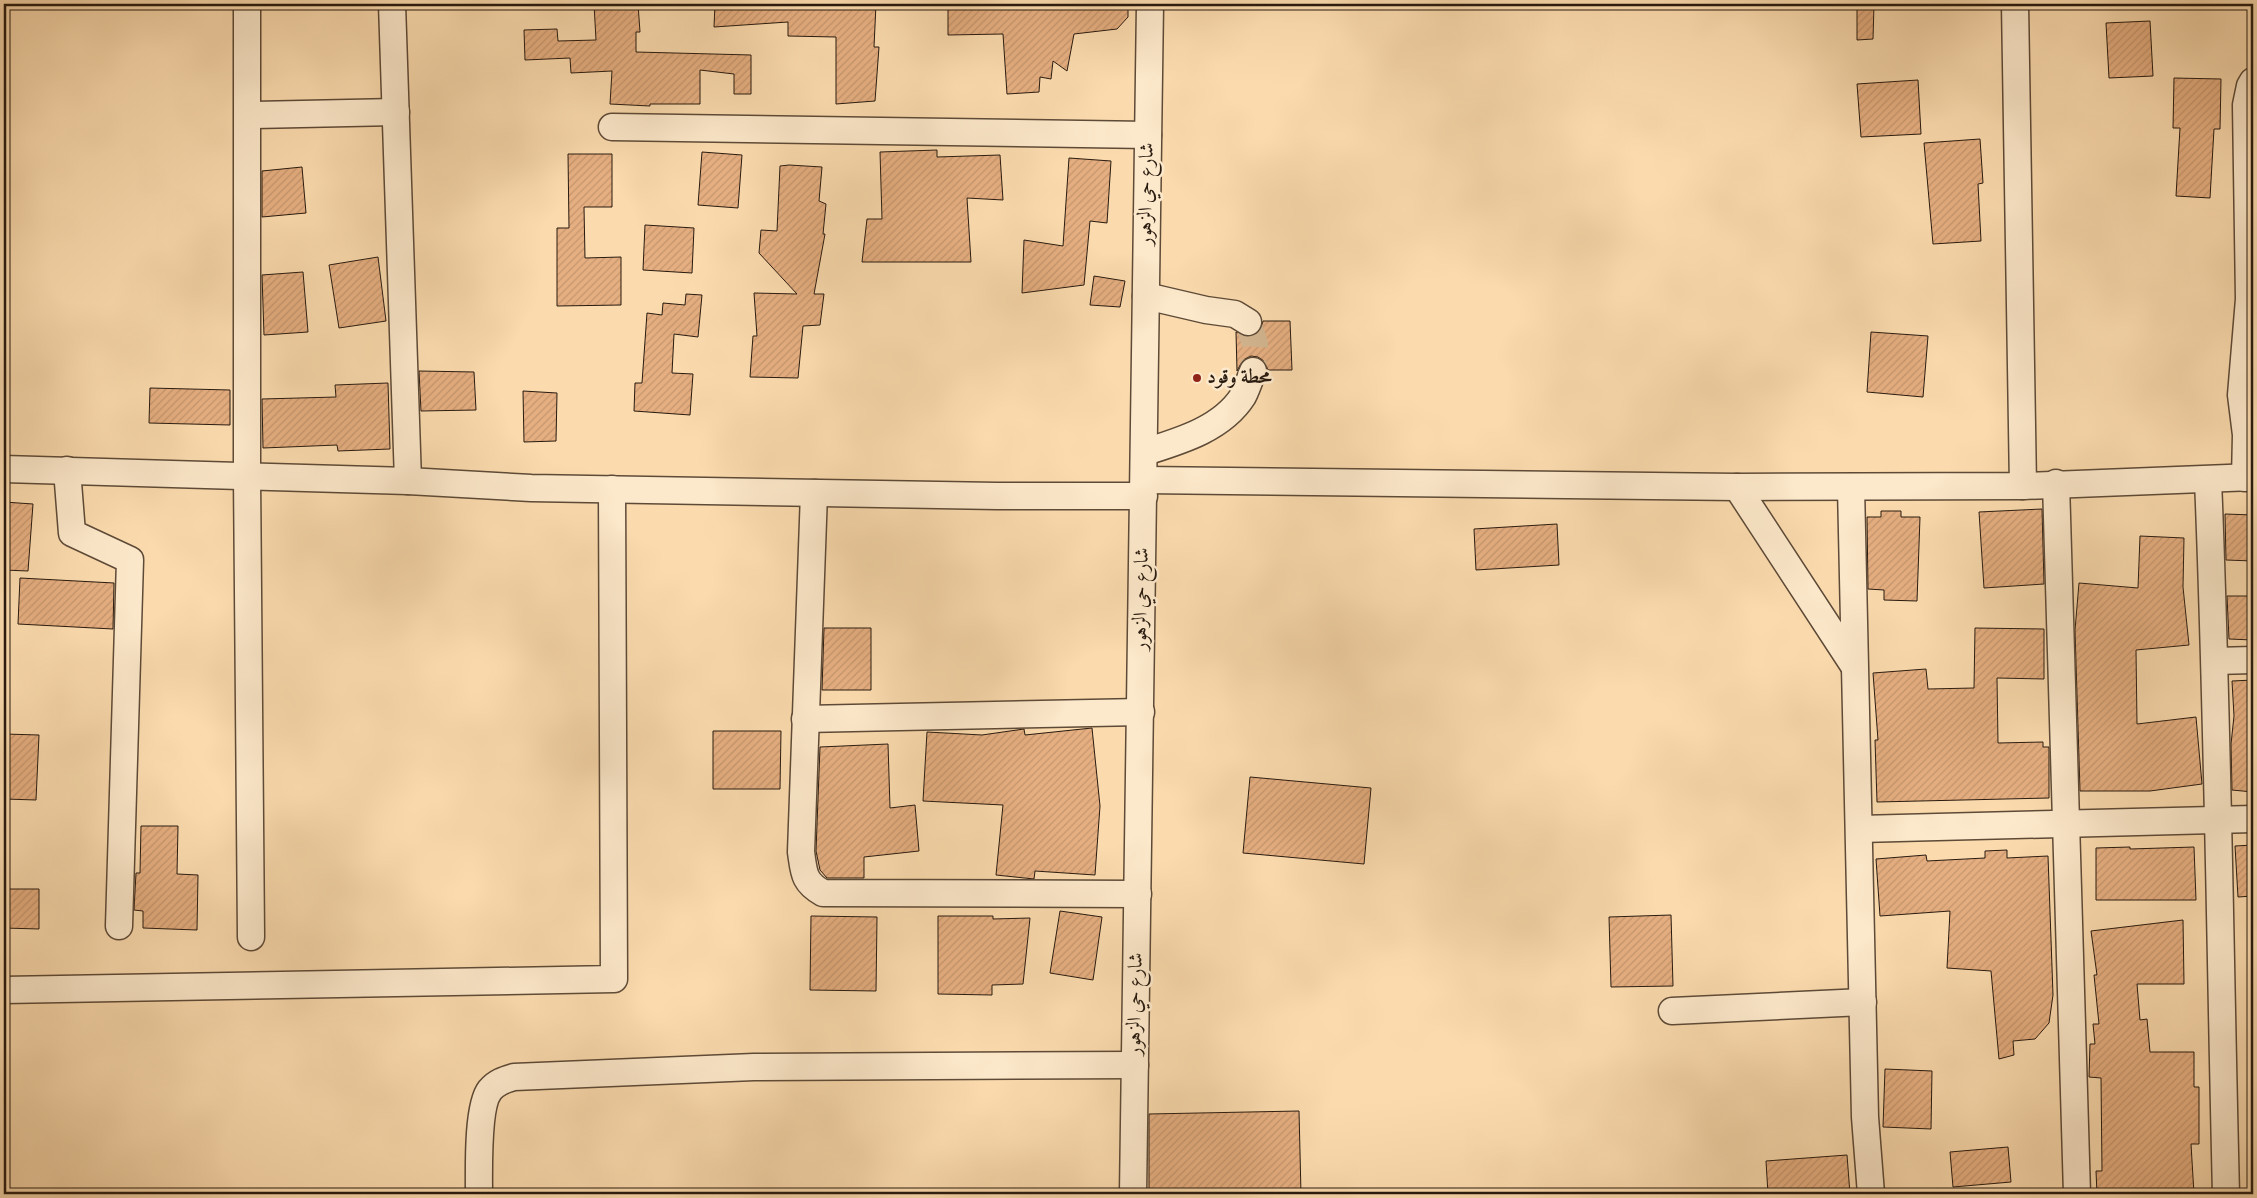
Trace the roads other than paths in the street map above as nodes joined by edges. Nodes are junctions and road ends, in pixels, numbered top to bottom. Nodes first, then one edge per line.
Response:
1 (247, 4) edge
2 (392, 4) edge
3 (1150, 4) edge
4 (2015, 4) edge
5 (2253, 82) edge
6 (396, 112) junction
7 (248, 115) junction
8 (612, 127) dead end
9 (1148, 135) junction
10 (1146, 296) junction
11 (2251, 299) edge
12 (1248, 322) dead end
13 (1253, 371) tunnel mouth
14 (2249, 428) edge
15 (1144, 452) junction
16 (4, 470) edge
17 (67, 470) junction
18 (247, 476) junction
19 (2249, 477) edge
20 (2208, 480) junction
21 (408, 481) junction
22 (2056, 483) junction
23 (2023, 486) junction
24 (1737, 487) junction
25 (1851, 487) junction
26 (1144, 488) junction
27 (612, 489) junction
28 (814, 493) junction
29 (2253, 660) edge
30 (2215, 661) junction
31 (1854, 666) junction
32 (1141, 712) junction
33 (805, 719) junction
34 (2253, 819) edge
35 (2216, 821) junction
36 (2067, 822) junction
37 (1860, 830) junction
38 (1138, 894) junction
39 (119, 926) dead end
40 (251, 937) dead end
41 (4, 990) edge
42 (1863, 1002) junction
43 (1672, 1011) dead end
44 (1135, 1066) junction
45 (479, 1194) edge
46 (1133, 1194) edge
47 (1871, 1194) edge
48 (2077, 1194) edge
49 (2226, 1194) edge

1 - 7 street
2 - 6 street
3 - 9 street, شارع حي الزهور
4 - 23 street
5 - 11 street
6 - 7 street
6 - 21 street
7 - 18 street
8 - 9 street
9 - 10 street, شارع حي الزهور
10 - 12 street
10 - 15 street, شارع حي الزهور
11 - 14 street
13 - 15 street
14 - 19 street
15 - 26 street, شارع حي الزهور
16 - 17 street
17 - 18 street
17 - 39 street
18 - 21 street
18 - 40 street
19 - 20 street
20 - 22 street
20 - 30 street
21 - 27 street
22 - 23 street
22 - 36 street
23 - 25 street
24 - 25 street
24 - 26 street
24 - 31 street
25 - 31 street
26 - 28 street
26 - 32 street, شارع حي الزهور
27 - 28 street
27 - 41 street
28 - 33 street
29 - 30 street
30 - 35 street
31 - 37 street
32 - 33 street
32 - 38 street, شارع حي الزهور
33 - 38 street
34 - 35 street
35 - 36 street
35 - 49 street
36 - 37 street
36 - 48 street
37 - 42 street
38 - 44 street, شارع حي الزهور
42 - 43 street
42 - 47 street
44 - 45 street
44 - 46 street, شارع حي الزهور

